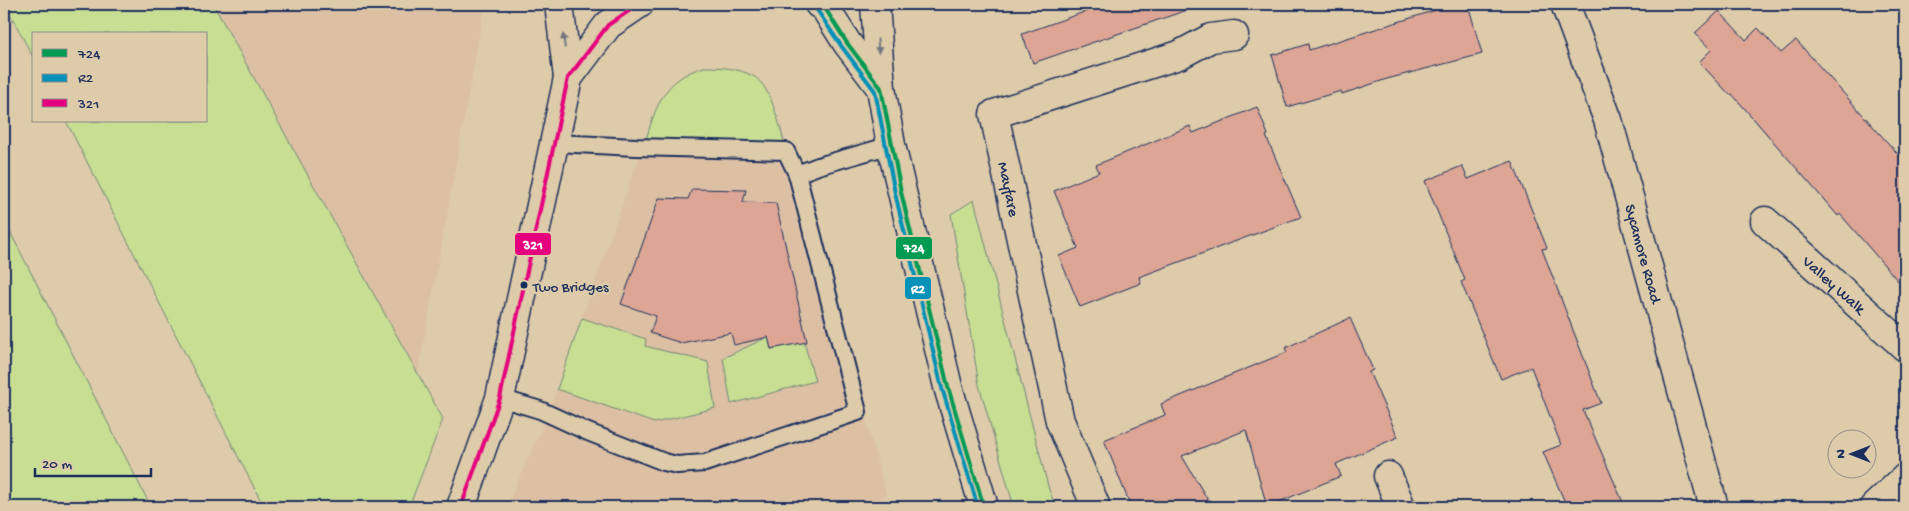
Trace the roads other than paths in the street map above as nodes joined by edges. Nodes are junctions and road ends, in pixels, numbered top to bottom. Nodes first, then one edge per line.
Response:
1 (559, 4) edge
2 (638, 4) edge
3 (819, 4) edge
4 (874, 4) edge
5 (1565, 4) edge
6 (1234, 35) dead end
7 (568, 78) junction
8 (881, 88) junction
9 (555, 142) junction
10 (891, 145) junction
11 (797, 174) junction
12 (1765, 221) dead end
13 (1905, 347) edge
14 (500, 398) junction
15 (1388, 476) dead end
16 (1905, 478) edge
17 (461, 507) edge
18 (984, 507) edge
19 (1096, 507) edge
20 (1401, 507) edge
21 (1714, 507) edge
22 (1874, 507) edge

7 -> 1 street
2 - 7 street
3 - 8 street
4 -> 8 street
5 - 21 street, Sycamore Road
6 - 19 street, Mayfare
7 - 9 street
8 - 10 street
9 - 11 lane
9 - 14 street
10 - 11 lane
10 - 18 street
11 - 14 lane
12 - 13 street, Valley Walk
14 - 17 street
15 - 20 street
16 - 22 street

